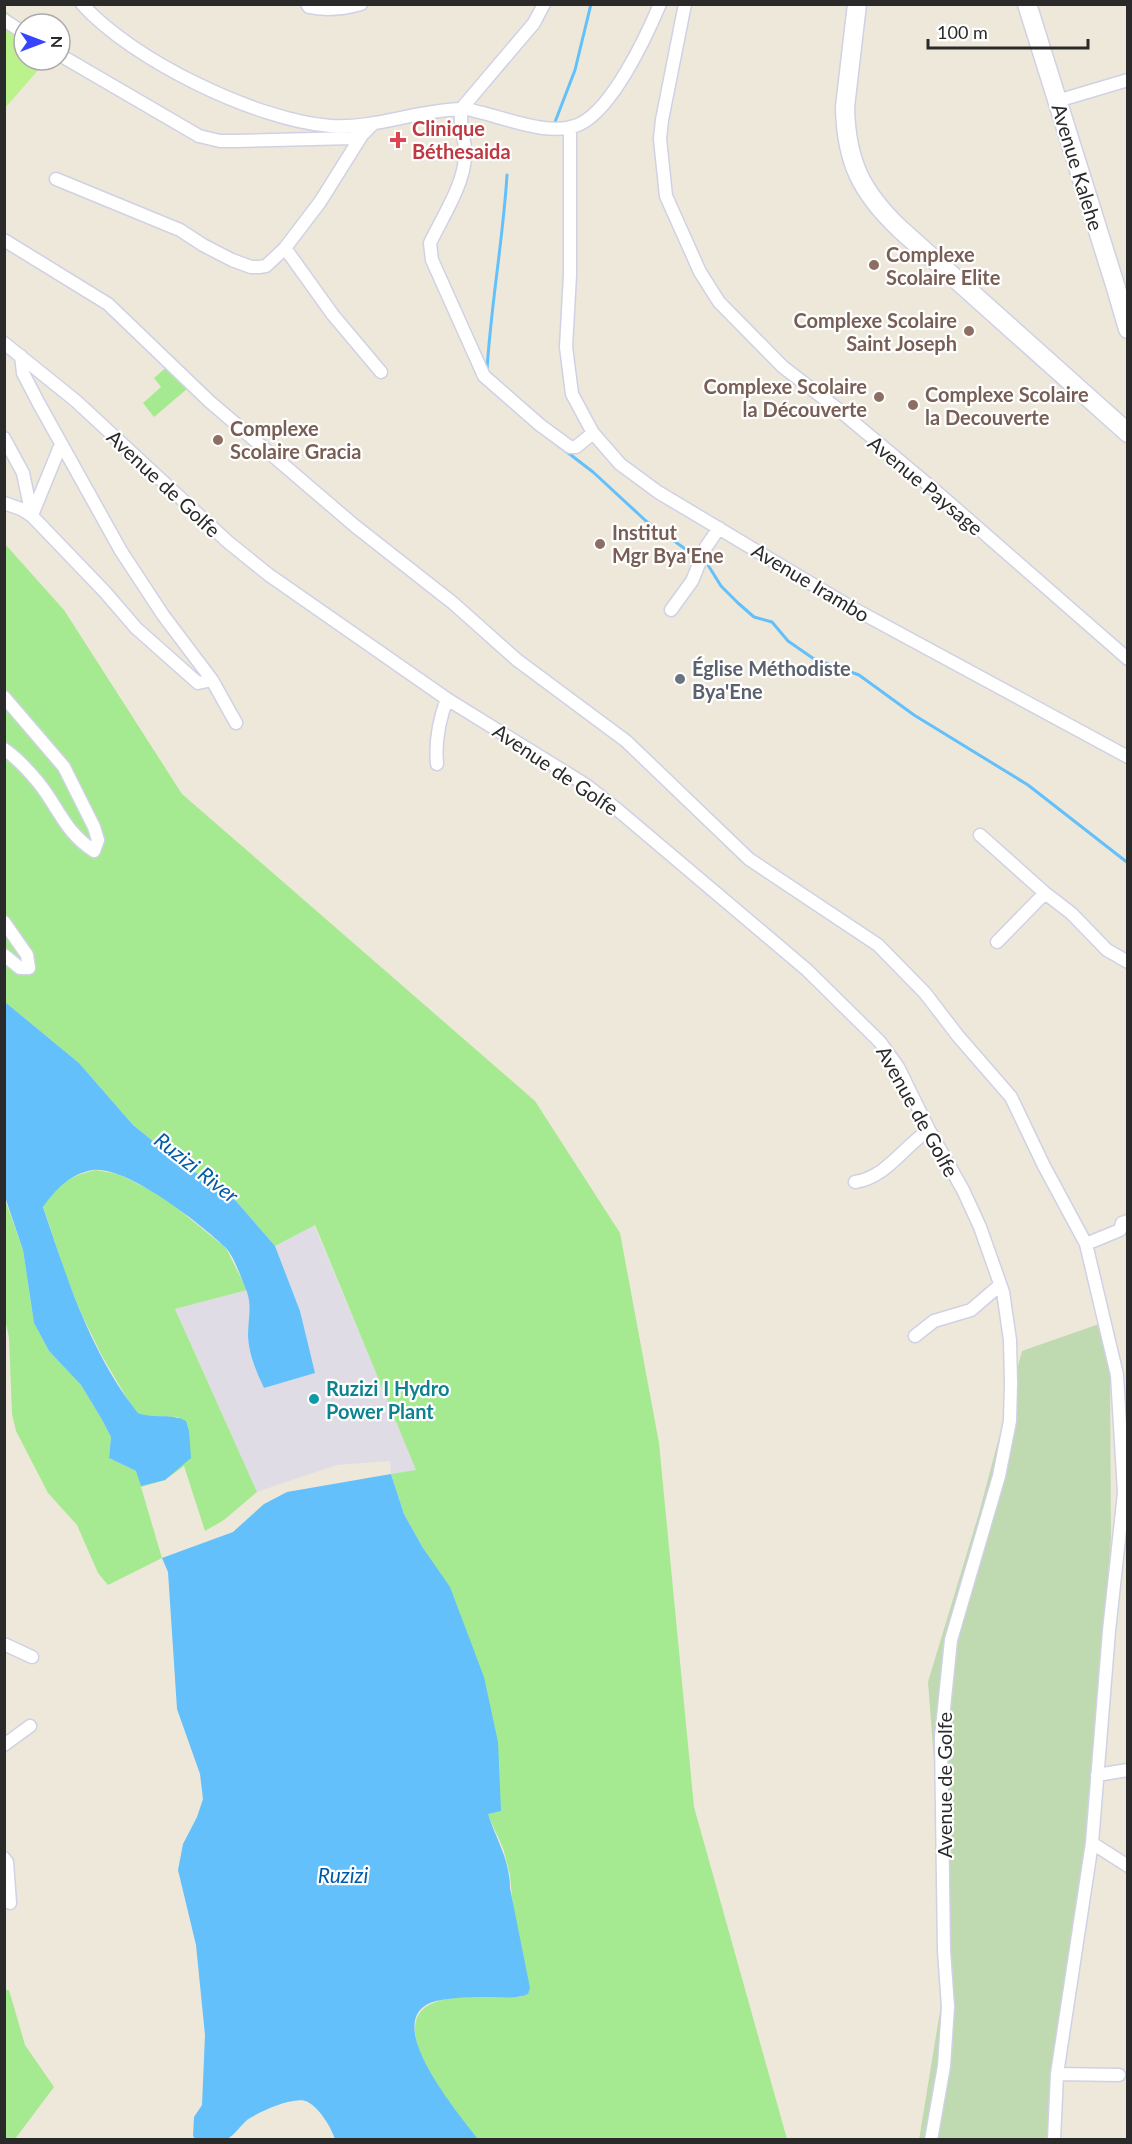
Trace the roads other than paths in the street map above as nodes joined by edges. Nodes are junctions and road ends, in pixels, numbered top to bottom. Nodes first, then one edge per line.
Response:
1 (82, 4) edge
2 (307, 4) edge
3 (361, 4) edge
4 (544, 4) edge
5 (660, 4) edge
6 (685, 4) edge
7 (857, 4) edge
8 (1027, 4) edge
9 (72, 62) edge
10 (1128, 80) edge
11 (1057, 101) junction
12 (462, 108) junction
13 (373, 124) junction
14 (570, 127) junction
15 (362, 135) junction
16 (56, 178) dead end
17 (4, 240) edge
18 (285, 248) junction
19 (1128, 329) edge
20 (4, 343) edge
21 (21, 356) junction
22 (381, 372) dead end
23 (593, 433) junction
24 (1128, 433) edge
25 (4, 438) edge
26 (61, 444) junction
27 (4, 503) edge
28 (32, 516) junction
29 (719, 528) junction
30 (671, 610) dead end
31 (1128, 659) edge
32 (212, 680) junction
33 (4, 697) edge
34 (447, 699) junction
35 (236, 723) dead end
36 (4, 748) edge
37 (1128, 757) edge
38 (438, 764) dead end
39 (980, 834) dead end
40 (1045, 892) junction
41 (4, 922) edge
42 (997, 942) dead end
43 (4, 955) edge
44 (1128, 962) edge
45 (929, 1130) junction
46 (855, 1182) dead end
47 (1128, 1221) edge
48 (1086, 1244) junction
49 (1000, 1285) junction
50 (915, 1336) dead end
51 (4, 1644) edge
52 (32, 1657) dead end
53 (30, 1726) dead end
54 (4, 1745) edge
55 (1128, 1770) edge
56 (1097, 1775) junction
57 (1092, 1843) junction
58 (4, 1858) edge
59 (1128, 1866) edge
60 (10, 1904) dead end
61 (1057, 2074) junction
62 (1119, 2075) dead end
63 (931, 2139) edge
64 (1054, 2139) edge

1 - 13 street
2 - 3 street
4 - 12 street
5 - 14 street
6 - 31 street, Avenue Paysage
7 - 24 street
8 - 11 street, Avenue Kalehe
9 - 15 street
10 - 11 street
11 - 19 street, Avenue Kalehe
12 - 13 street
12 - 14 street
12 - 23 street
13 - 15 street
14 - 23 street, Avenue Irambo
15 - 18 street
16 - 18 street
17 - 48 street
18 - 22 street
20 - 21 street, Avenue de Golfe
21 - 26 street
21 - 34 street, Avenue de Golfe
23 - 29 street, Avenue Irambo
25 - 28 street
26 - 28 street
26 - 32 street
27 - 28 street
28 - 32 street
29 - 30 street
29 - 37 street, Avenue Irambo
32 - 35 street
33 - 36 street
34 - 38 street
34 - 45 street, Avenue de Golfe
39 - 40 street
40 - 42 street
40 - 44 street
41 - 43 street
45 - 46 street
45 - 49 street, Avenue de Golfe
47 - 48 street
48 - 56 street
49 - 50 street
49 - 63 street, Avenue de Golfe
51 - 52 street
53 - 54 street
55 - 56 street
56 - 57 street
57 - 59 street
57 - 61 street
58 - 60 street
61 - 62 street
61 - 64 street

